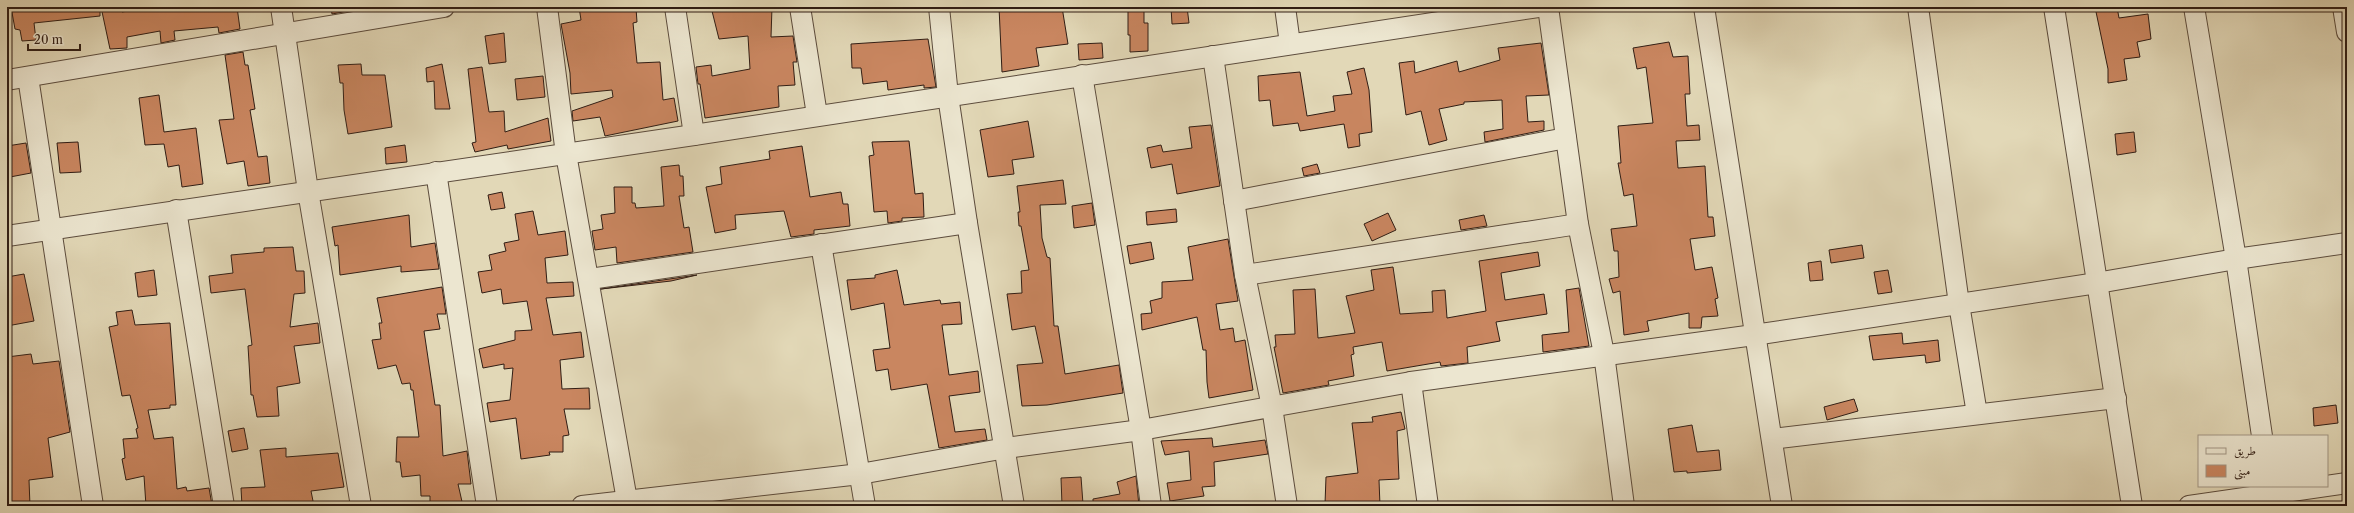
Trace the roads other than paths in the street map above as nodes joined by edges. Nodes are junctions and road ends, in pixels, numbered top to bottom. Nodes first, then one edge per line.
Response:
1 (281, 7) edge
2 (444, 7) edge
3 (547, 7) edge
4 (675, 7) edge
5 (800, 7) edge
6 (938, 7) edge
7 (1285, 7) edge
8 (1538, 7) edge
9 (1548, 7) edge
10 (1704, 7) edge
11 (1918, 7) edge
12 (2054, 7) edge
13 (2194, 7) edge
14 (2343, 7) edge
15 (1418, 15) edge
16 (2347, 32) edge
17 (284, 34) junction
18 (1290, 44) junction
19 (1213, 56) junction
20 (1082, 75) junction
21 (28, 77) junction
22 (7, 80) edge
23 (948, 96) junction
24 (817, 115) junction
25 (694, 135) junction
26 (1566, 138) junction
27 (566, 154) junction
28 (436, 172) junction
29 (308, 191) junction
30 (1234, 201) junction
31 (176, 210) junction
32 (967, 223) junction
33 (1578, 224) junction
34 (51, 230) junction
35 (7, 236) edge
36 (2347, 243) edge
37 (821, 244) junction
38 (2236, 259) junction
39 (1245, 275) junction
40 (590, 279) junction
41 (2097, 283) junction
42 (1959, 304) junction
43 (1754, 335) junction
44 (1604, 354) junction
45 (1412, 382) junction
46 (2116, 398) junction
47 (1272, 407) junction
48 (1977, 414) junction
49 (1141, 430) junction
50 (2262, 435) edge
51 (1772, 439) junction
52 (1006, 448) junction
53 (860, 474) junction
54 (2347, 483) edge
55 (2328, 486) edge
56 (2322, 487) edge
57 (2271, 495) edge
58 (628, 503) edge
59 (93, 506) edge
60 (224, 506) edge
61 (361, 506) edge
62 (487, 506) edge
63 (582, 506) edge
64 (865, 506) edge
65 (1014, 506) edge
66 (1151, 506) edge
67 (1287, 506) edge
68 (1428, 506) edge
69 (1624, 506) edge
70 (1782, 506) edge
71 (2132, 506) edge
72 (2190, 506) edge

1 - 17 street
2 - 17 street
3 - 27 street
4 - 25 street
5 - 24 street
6 - 23 street
7 - 18 street
8 - 15 street
9 - 26 street
10 - 43 street
11 - 42 street
12 - 41 street
13 - 38 street
14 - 16 street
15 - 18 street
17 - 21 street
17 - 29 street
18 - 19 street
19 - 20 street
19 - 30 street
20 - 23 street
20 - 49 street
21 - 22 street
21 - 34 street
23 - 24 street
23 - 32 street
24 - 25 street
25 - 27 street
26 - 30 street
26 - 33 street
27 - 28 street
27 - 40 street
28 - 29 street
28 - 62 street
29 - 31 street
29 - 61 street
30 - 39 street
31 - 34 street
31 - 60 street
32 - 37 street
32 - 52 street
33 - 39 street
33 - 44 street
34 - 35 street
34 - 59 street
36 - 38 street
37 - 40 street
37 - 53 street
38 - 41 street
38 - 50 street
39 - 47 street
40 - 58 street
41 - 42 street
41 - 46 street
42 - 43 street
42 - 48 street
43 - 44 street
43 - 51 street
44 - 45 street
44 - 69 street
45 - 47 street
45 - 68 street
46 - 48 street
46 - 71 street
47 - 49 street
47 - 67 street
48 - 51 street
49 - 52 street
49 - 66 street
51 - 70 street
52 - 53 street
52 - 65 street
53 - 58 street
53 - 64 street
54 - 55 street
56 - 57 street
57 - 72 street
58 - 63 street

